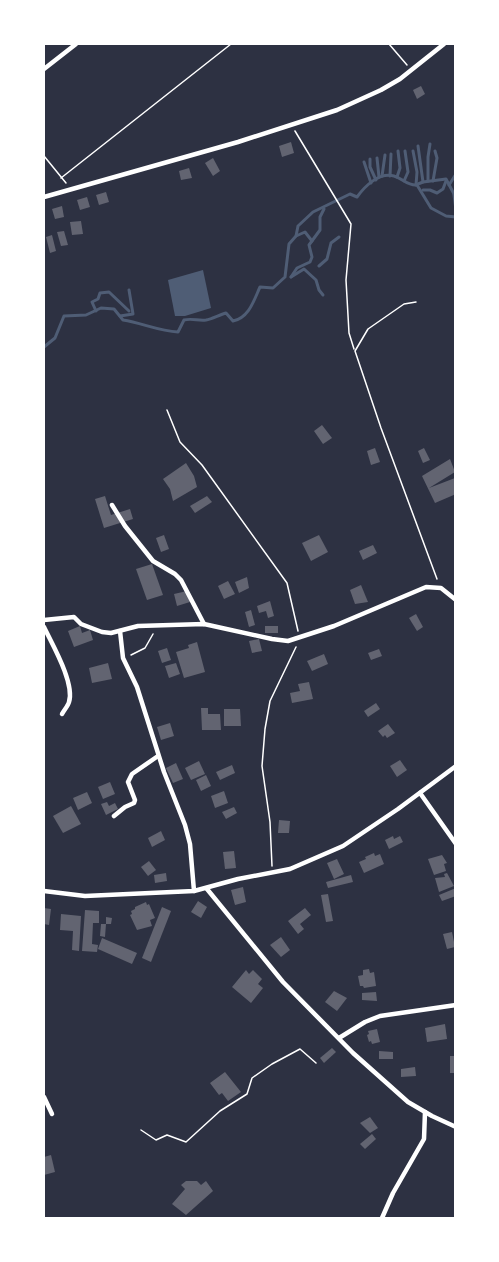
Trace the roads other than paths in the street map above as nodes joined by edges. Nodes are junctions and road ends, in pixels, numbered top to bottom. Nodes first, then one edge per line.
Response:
1 (76, 44) edge
2 (444, 44) edge
3 (44, 69) edge
4 (44, 197) edge
5 (112, 505) dead end
6 (456, 600) edge
7 (44, 620) edge
8 (204, 624) junction
9 (44, 627) edge
10 (120, 631) junction
11 (62, 714) dead end
12 (158, 756) junction
13 (456, 766) edge
14 (420, 793) junction
15 (114, 816) dead end
16 (456, 844) edge
17 (207, 889) junction
18 (44, 891) edge
19 (194, 891) junction
20 (456, 1005) edge
21 (339, 1038) junction
22 (44, 1097) edge
23 (425, 1112) junction
24 (52, 1114) dead end
25 (456, 1127) edge
26 (382, 1218) edge

1 - 3 street
2 - 4 street
5 - 8 street
6 - 8 street
7 - 10 street
8 - 10 street
9 - 11 street
10 - 12 street
12 - 15 street
12 - 19 street
13 - 14 street
14 - 16 street
14 - 17 street
17 - 19 street
17 - 21 street
18 - 19 street
20 - 21 street
21 - 23 street
22 - 24 street
23 - 25 street
23 - 26 street

